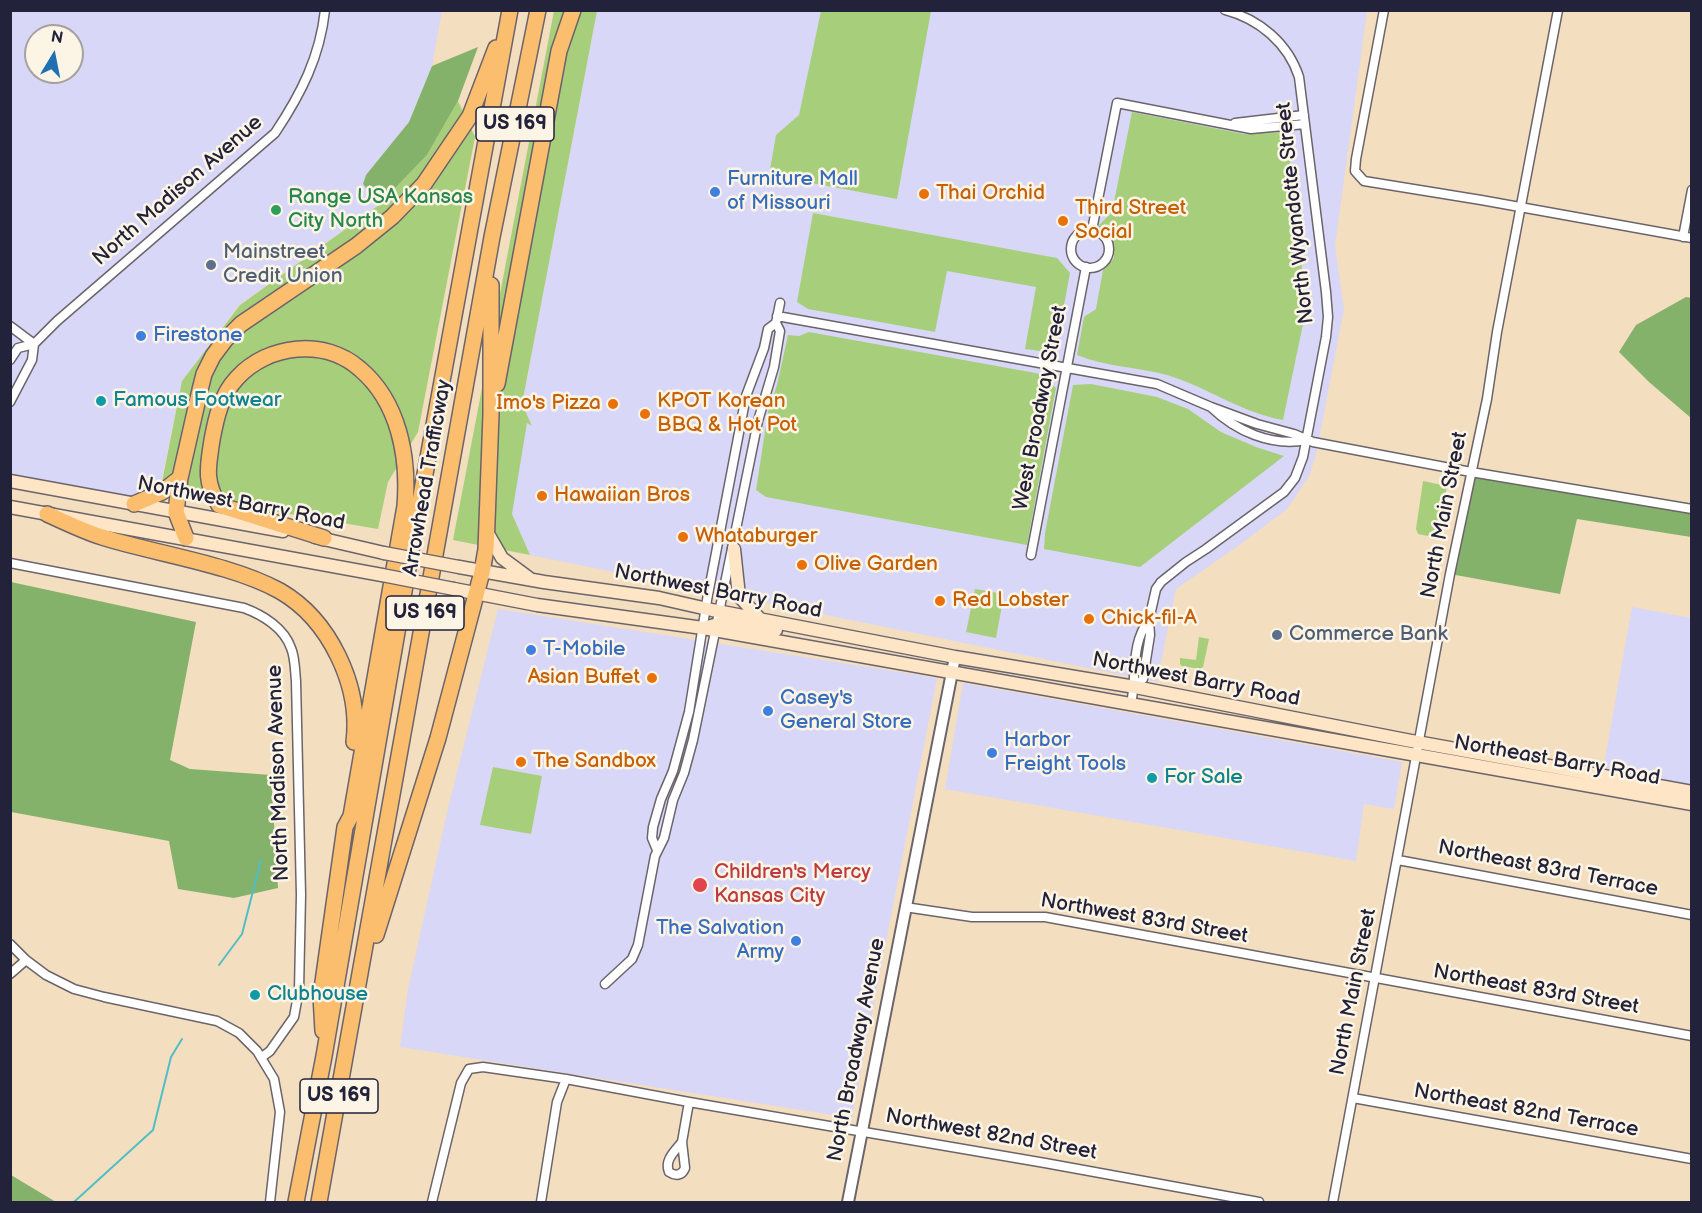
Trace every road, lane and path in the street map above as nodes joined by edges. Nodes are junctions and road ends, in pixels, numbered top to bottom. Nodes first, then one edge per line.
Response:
1 (325, 10) edge
2 (538, 10) edge
3 (573, 10) edge
4 (1225, 10) edge
5 (1384, 10) edge
6 (1558, 10) edge
7 (509, 12) edge
8 (1305, 120) junction
9 (1692, 190) edge
10 (1521, 208) junction
11 (1092, 230) junction
12 (492, 237) junction
13 (1687, 237) edge
14 (1086, 267) junction
15 (780, 303) dead end
16 (777, 319) junction
17 (10, 326) edge
18 (34, 344) junction
19 (10, 360) edge
20 (1068, 367) junction
21 (10, 402) edge
22 (491, 414) junction
23 (1306, 440) junction
24 (1471, 472) junction
25 (180, 478) junction
26 (10, 481) edge
27 (134, 504) junction
28 (10, 507) edge
29 (1692, 509) edge
30 (176, 512) junction
31 (47, 514) junction
32 (486, 531) junction
33 (186, 538) junction
34 (324, 538) junction
35 (734, 549) junction
36 (1031, 555) dead end
37 (10, 564) edge
38 (482, 572) junction
39 (532, 580) junction
40 (477, 593) junction
41 (760, 619) junction
42 (712, 620) junction
43 (804, 627) junction
44 (955, 657) junction
45 (952, 672) junction
46 (1135, 687) junction
47 (1131, 704) junction
48 (1419, 742) junction
49 (1417, 756) junction
50 (1692, 792) edge
51 (1692, 804) edge
52 (345, 827) junction
53 (657, 850) junction
54 (1398, 860) junction
55 (905, 907) junction
56 (1692, 915) edge
57 (10, 944) edge
58 (26, 960) junction
59 (10, 974) edge
60 (1375, 979) junction
61 (605, 984) dead end
62 (358, 990) junction
63 (1692, 1036) edge
64 (324, 1056) junction
65 (262, 1057) junction
66 (566, 1079) junction
67 (1353, 1098) junction
68 (689, 1102) junction
69 (861, 1130) junction
70 (682, 1142) dead end
71 (1692, 1160) edge
72 (270, 1203) edge
73 (296, 1203) edge
74 (319, 1203) edge
75 (432, 1203) edge
76 (541, 1203) edge
77 (848, 1203) edge
78 (1258, 1203) edge
79 (1332, 1203) edge

1 - 18 street, North Madison Avenue
2 - 12 highway, Arrowhead Trafficway / US 169
3 - 22 highway
4 - 8 street, North Wyandotte Street
5 - 10 street
6 - 10 street, North Main Street
7 - 25 highway
7 - 64 highway, Arrowhead Trafficway / US 169
8 - 11 street
8 - 23 street, North Wyandotte Street
9 - 13 street
10 - 13 street
10 - 24 street, North Main Street
11 - 14 street
11 - 14 street
12 - 22 highway
12 - 62 highway, Arrowhead Trafficway / US 169
14 - 20 street, West Broadway Street
15 - 16 street
16 - 20 street
16 - 35 street
16 - 42 street
17 - 18 street
18 - 19 street, North Madison Avenue
18 - 21 street, North Madison Avenue
20 - 23 street
20 - 36 street, West Broadway Street
22 - 32 highway
23 - 24 street
23 - 46 street, North Wyandotte Street
24 - 29 street
24 - 48 street, North Main Street
25 - 27 highway
25 - 30 highway
26 - 27 main road, Northwest Barry Road
27 - 30 main road, Northwest Barry Road
28 - 31 main road, Northwest Barry Road
30 - 33 highway
30 - 34 main road, Northwest Barry Road
31 - 33 main road, Northwest Barry Road
31 - 52 highway
32 - 38 highway
32 - 39 main road
33 - 40 main road, Northwest Barry Road, bridge
34 - 38 main road, Northwest Barry Road, bridge
34 - 52 highway
35 - 41 main road
35 - 42 street
37 - 65 street, North Madison Avenue
38 - 39 main road, Northwest Barry Road
38 - 40 highway
39 - 42 main road, Northwest Barry Road
40 - 42 main road, Northwest Barry Road
40 - 62 highway
41 - 42 main road, Northwest Barry Road
41 - 43 main road, Northwest Barry Road
42 - 43 main road
42 - 45 main road, Northwest Barry Road
42 - 53 street
42 - 53 street
43 - 44 main road, Northwest Barry Road
44 - 45 street, North Broadway Avenue
44 - 46 main road, Northwest Barry Road
45 - 47 main road, Northwest Barry Road
45 - 55 street, North Broadway Avenue
46 - 47 street, North Wyandotte Street
46 - 48 main road, Northwest Barry Road
47 - 49 main road, Northwest Barry Road
48 - 49 street, North Main Street
48 - 50 main road, Northeast Barry Road
49 - 51 main road, Northeast Barry Road
49 - 54 street, North Main Street
52 - 64 highway
53 - 61 street
54 - 56 street, Northeast 83rd Terrace
54 - 60 street, North Main Street
55 - 60 street, Northwest 83rd Street
55 - 69 street, North Broadway Avenue
57 - 58 street
58 - 59 street
58 - 65 street
60 - 63 street, Northeast 83rd Street
60 - 67 street, North Main Street
62 - 74 highway, Arrowhead Trafficway / US 169
64 - 73 highway, Arrowhead Trafficway / US 169
65 - 72 street
66 - 68 street, Northwest 82nd Street
66 - 75 street, Northwest 82nd Street
66 - 76 street
67 - 71 street, Northeast 82nd Terrace
67 - 79 street, North Main Street
68 - 69 street, Northwest 82nd Street
68 - 70 street
69 - 77 street, North Broadway Avenue
69 - 78 street, Northwest 82nd Street

